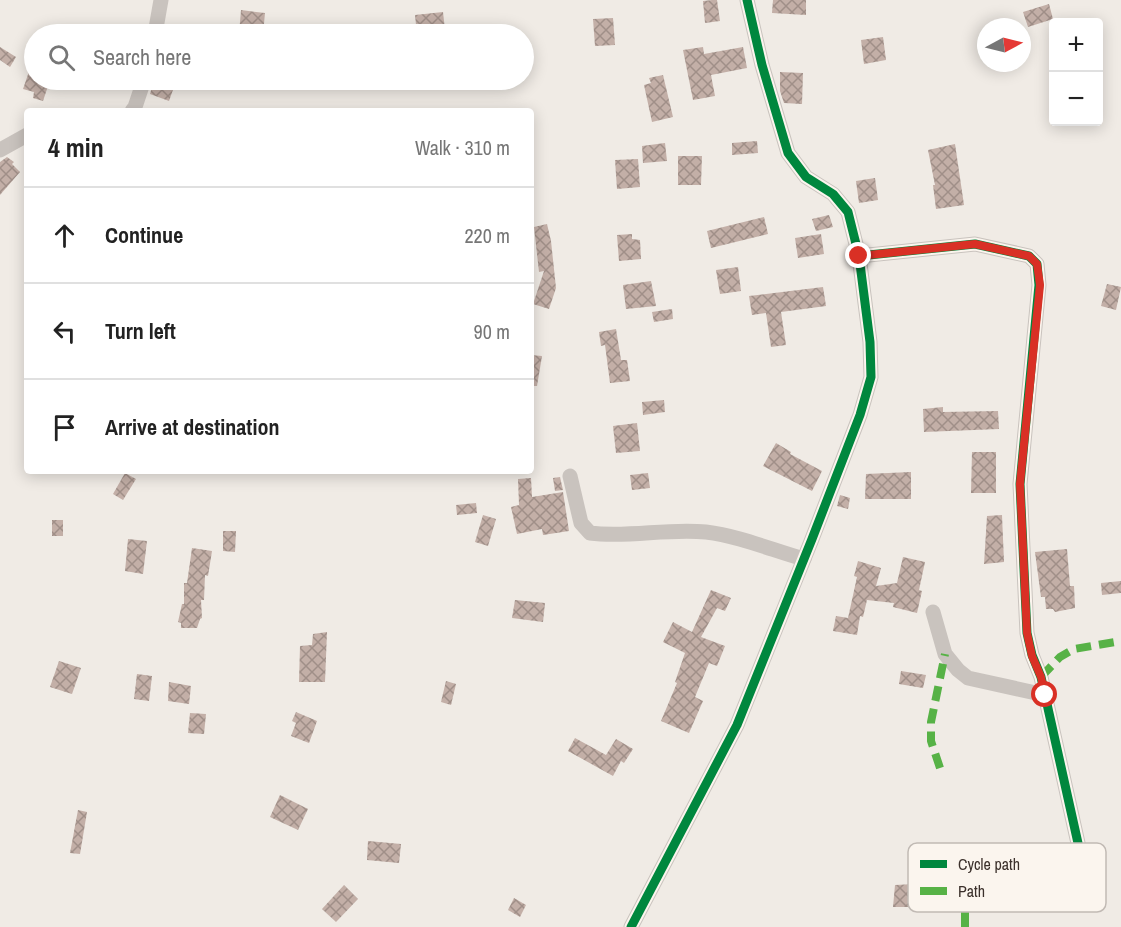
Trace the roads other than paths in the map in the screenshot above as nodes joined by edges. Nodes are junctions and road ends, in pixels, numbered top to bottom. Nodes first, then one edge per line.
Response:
1 (161, 0) edge
2 (747, 0) edge
3 (157, 24) edge
4 (141, 90) edge
5 (134, 108) edge
6 (24, 137) edge
7 (0, 150) edge
8 (859, 256) junction
9 (570, 476) dead end
10 (804, 559) junction
11 (933, 612) dead end
12 (1045, 695) junction
13 (1078, 843) edge
14 (631, 927) edge

1 - 3 street
2 - 8 street
4 - 5 street
6 - 7 street
8 - 10 street
8 - 12 street
9 - 10 street
10 - 14 street
11 - 12 street
12 - 13 street

